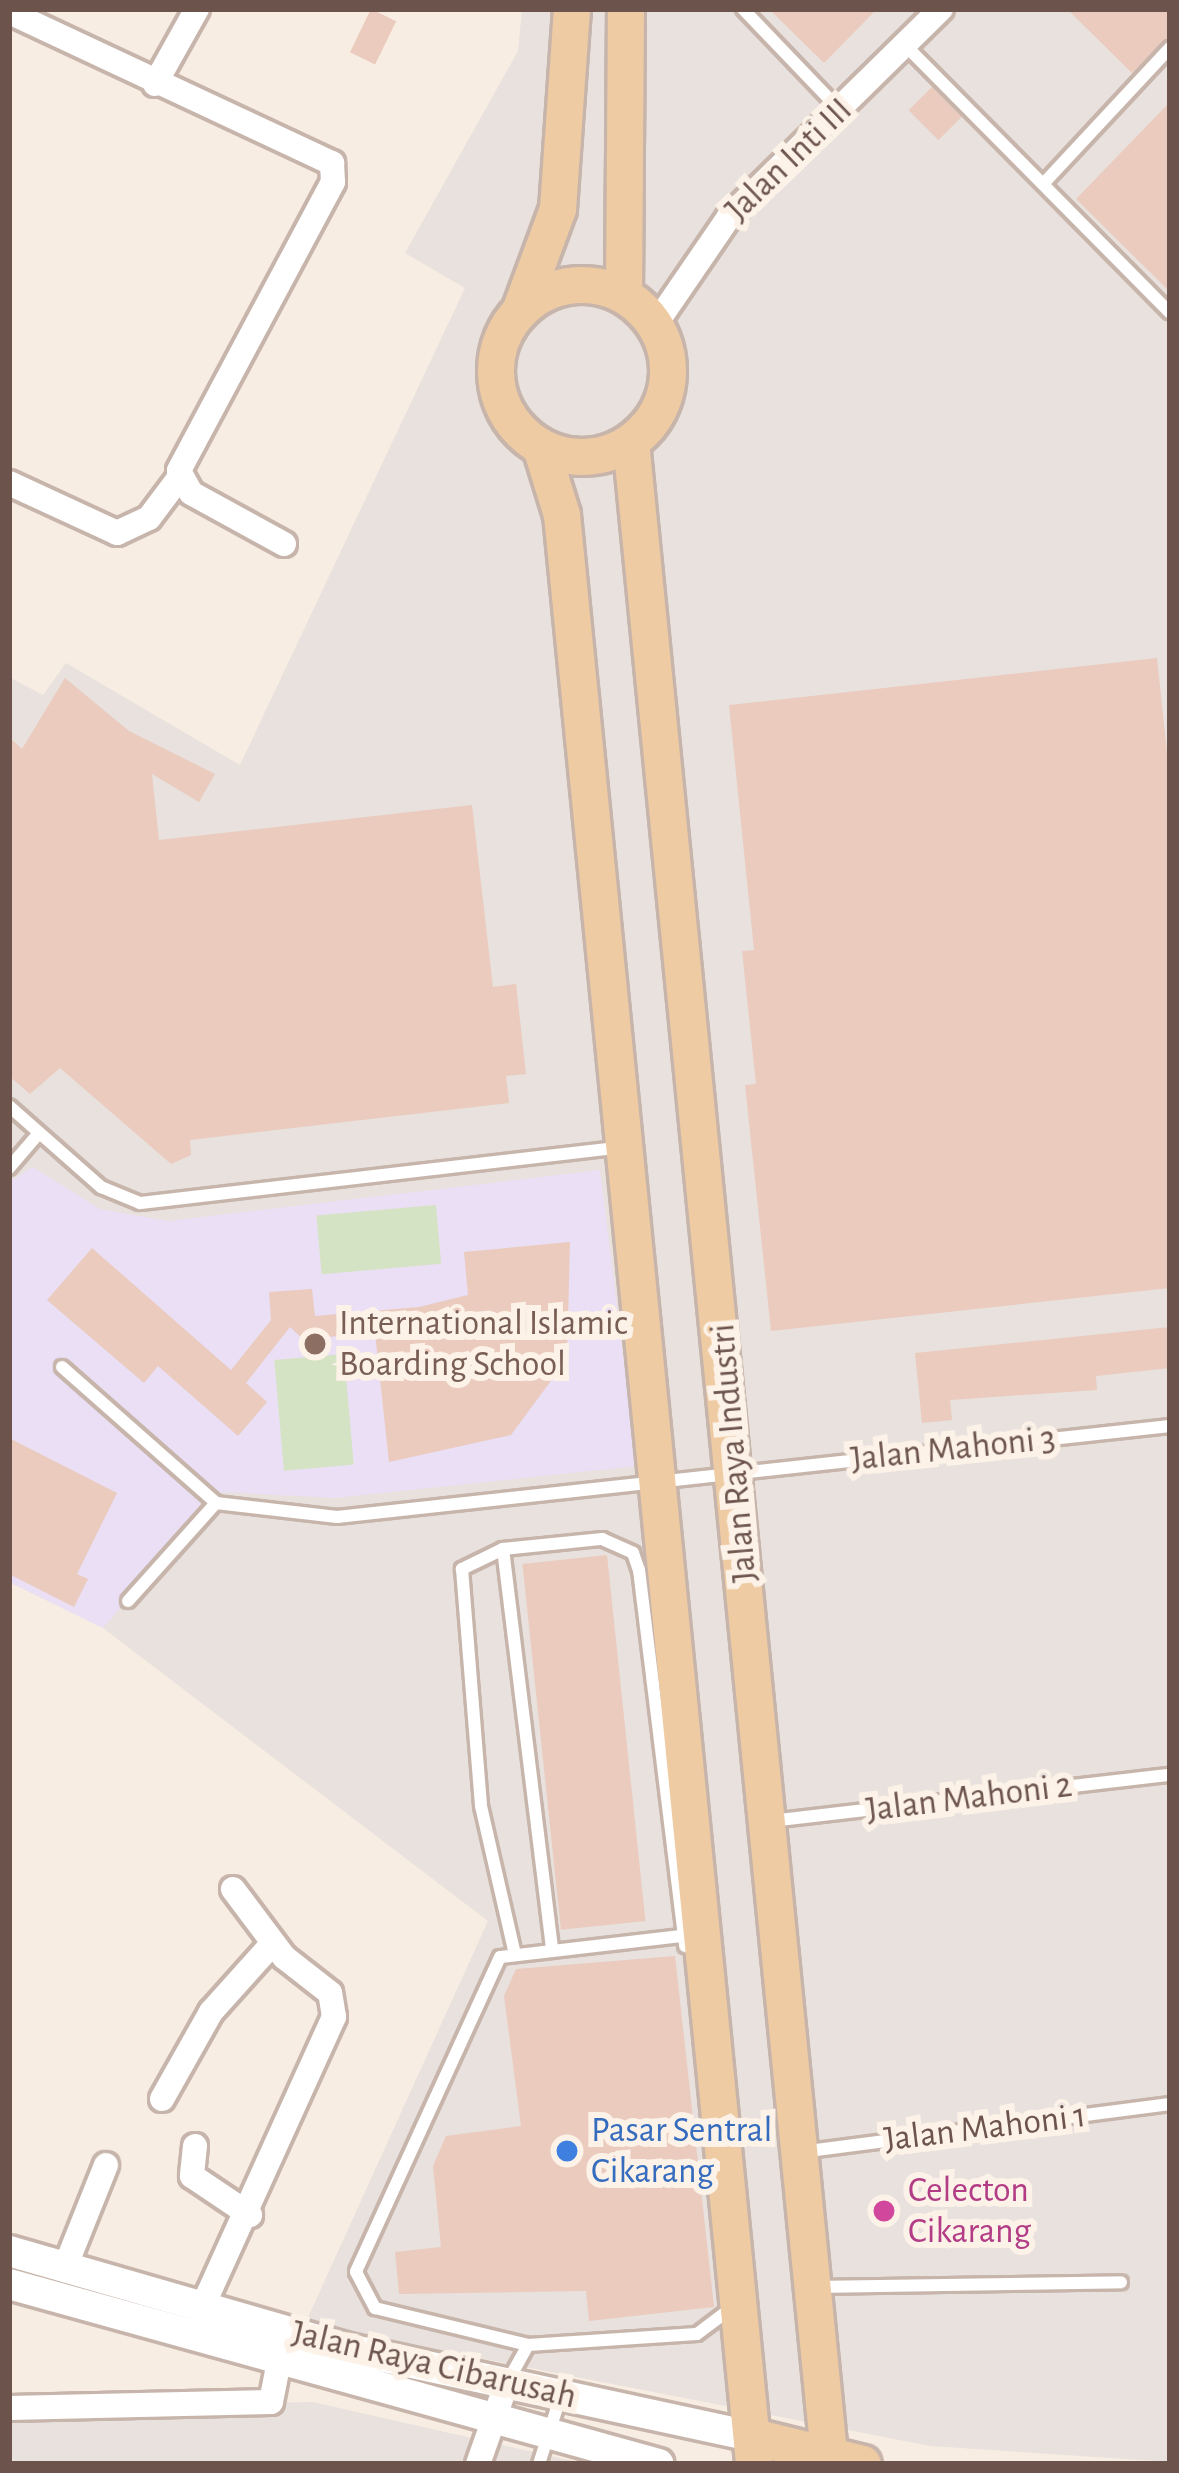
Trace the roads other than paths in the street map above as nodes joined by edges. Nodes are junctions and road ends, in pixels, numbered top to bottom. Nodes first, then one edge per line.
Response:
1 (196, 9) edge
2 (572, 9) edge
3 (626, 9) edge
4 (743, 9) edge
5 (941, 9) edge
6 (9, 12) edge
7 (906, 46) junction
8 (1170, 48) edge
9 (155, 84) junction
10 (841, 110) junction
11 (1044, 182) junction
12 (625, 292) junction
13 (519, 312) junction
14 (1170, 314) edge
15 (655, 325) junction
16 (631, 442) junction
17 (541, 447) junction
18 (178, 478) junction
19 (9, 483) edge
20 (284, 544) dead end
21 (9, 1106) edge
22 (39, 1133) junction
23 (625, 1147) junction
24 (9, 1168) edge
25 (62, 1367) dead end
26 (1170, 1426) edge
27 (736, 1475) junction
28 (658, 1481) junction
29 (216, 1503) junction
30 (502, 1549) junction
31 (128, 1601) dead end
32 (1170, 1775) edge
33 (769, 1821) junction
34 (233, 1889) dead end
35 (693, 1935) junction
36 (272, 1944) junction
37 (552, 1948) junction
38 (514, 1950) junction
39 (162, 2099) dead end
40 (1170, 2104) edge
41 (195, 2146) dead end
42 (800, 2152) junction
43 (106, 2165) dead end
44 (250, 2215) junction
45 (9, 2251) edge
46 (64, 2270) junction
47 (1121, 2282) dead end
48 (9, 2284) edge
49 (812, 2288) junction
50 (201, 2310) junction
51 (527, 2345) junction
52 (278, 2366) junction
53 (507, 2382) junction
54 (561, 2394) junction
55 (9, 2408) edge
56 (491, 2421) junction
57 (544, 2449) edge
58 (754, 2451) edge
59 (841, 2462) edge
60 (478, 2464) edge
61 (659, 2464) edge

1 - 9 street
2 - 13 main road
3 - 12 main road
4 - 10 lane
5 - 7 street, Jalan Inti III
6 - 9 street
7 - 10 street, Jalan Inti III
7 - 11 lane
8 - 11 lane
9 - 18 street
10 - 15 street, Jalan Inti III
11 - 14 lane
12 - 13 main road
12 - 15 main road
13 - 17 main road
15 - 16 main road
16 - 17 main road
16 - 27 main road, Jalan Raya Industri
17 - 23 main road
18 - 19 street
18 - 20 street
21 - 22 lane
22 - 23 lane
22 - 24 lane
23 - 28 main road
25 - 29 lane
26 - 27 lane, Jalan Mahoni 3
27 - 28 lane, Jalan Mahoni 3
27 - 33 main road, Jalan Raya Industri
28 - 29 lane, Jalan Mahoni 3
28 - 35 main road
29 - 31 lane
30 - 35 lane
30 - 37 lane
30 - 38 lane
32 - 33 lane, Jalan Mahoni 2
33 - 42 main road, Jalan Raya Industri
34 - 36 street
35 - 37 lane
35 - 51 lane
35 - 58 main road
36 - 39 street
36 - 44 street
37 - 38 lane
38 - 51 lane
40 - 42 lane, Jalan Mahoni 1
41 - 44 street
42 - 49 main road, Jalan Raya Industri
43 - 46 street
44 - 50 street
45 - 46 street, Jalan Raya Cibarusah
46 - 50 street, Jalan Raya Cibarusah
47 - 49 lane
48 - 52 street, Jalan Raya Cibarusah
49 - 59 main road, Jalan Raya Industri
50 - 53 street, Jalan Raya Cibarusah
51 - 53 lane
52 - 55 street
52 - 56 street, Jalan Raya Cibarusah
53 - 54 street, Jalan Raya Cibarusah
53 - 56 street
54 - 57 lane
54 - 58 street, Jalan Raya Cibarusah
56 - 57 street, Jalan Raya Cibarusah
56 - 60 street
57 - 61 street, Jalan Raya Cibarusah
58 - 59 main road, Jalan Raya Cibarusah

